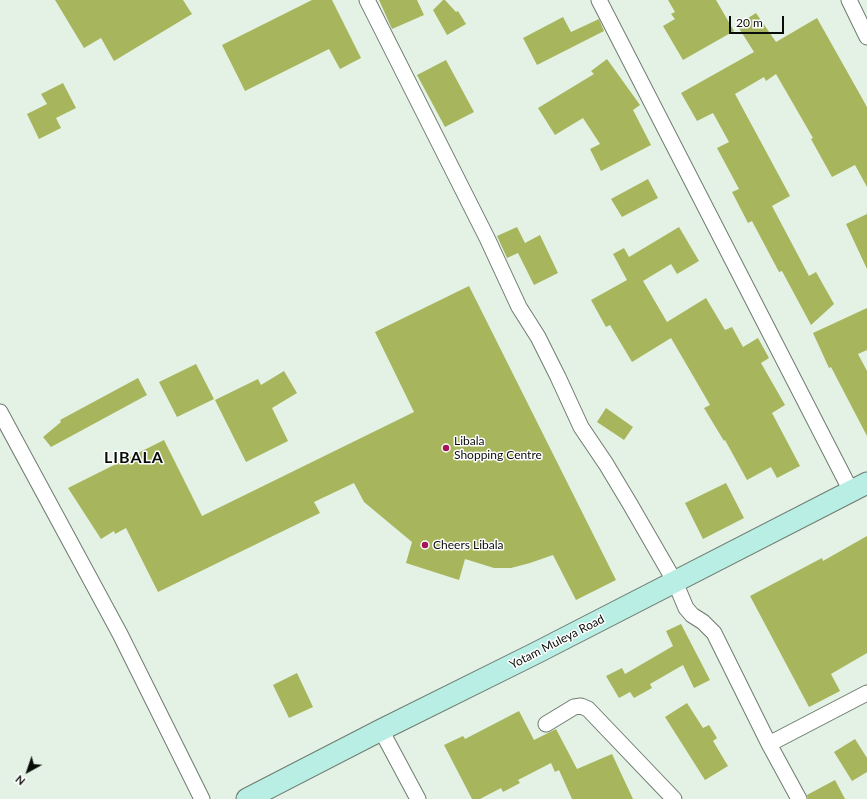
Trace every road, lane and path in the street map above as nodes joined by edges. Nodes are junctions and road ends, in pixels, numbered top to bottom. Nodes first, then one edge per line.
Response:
1 (367, 0) edge
2 (599, 0) edge
3 (849, 0) edge
4 (867, 37) edge
5 (0, 412) edge
6 (859, 487) edge
7 (675, 582) junction
8 (867, 693) edge
9 (546, 724) dead end
10 (381, 730) junction
11 (769, 744) junction
12 (202, 799) edge
13 (247, 799) edge
14 (418, 799) edge
15 (674, 799) edge
16 (799, 799) edge

1 - 7 street
2 - 6 street
3 - 4 street
5 - 12 street
6 - 7 street, Yotam Muleya Road
7 - 10 street, Yotam Muleya Road
7 - 11 street
8 - 11 street
9 - 15 street
10 - 13 street, Yotam Muleya Road
10 - 14 street
11 - 16 street

